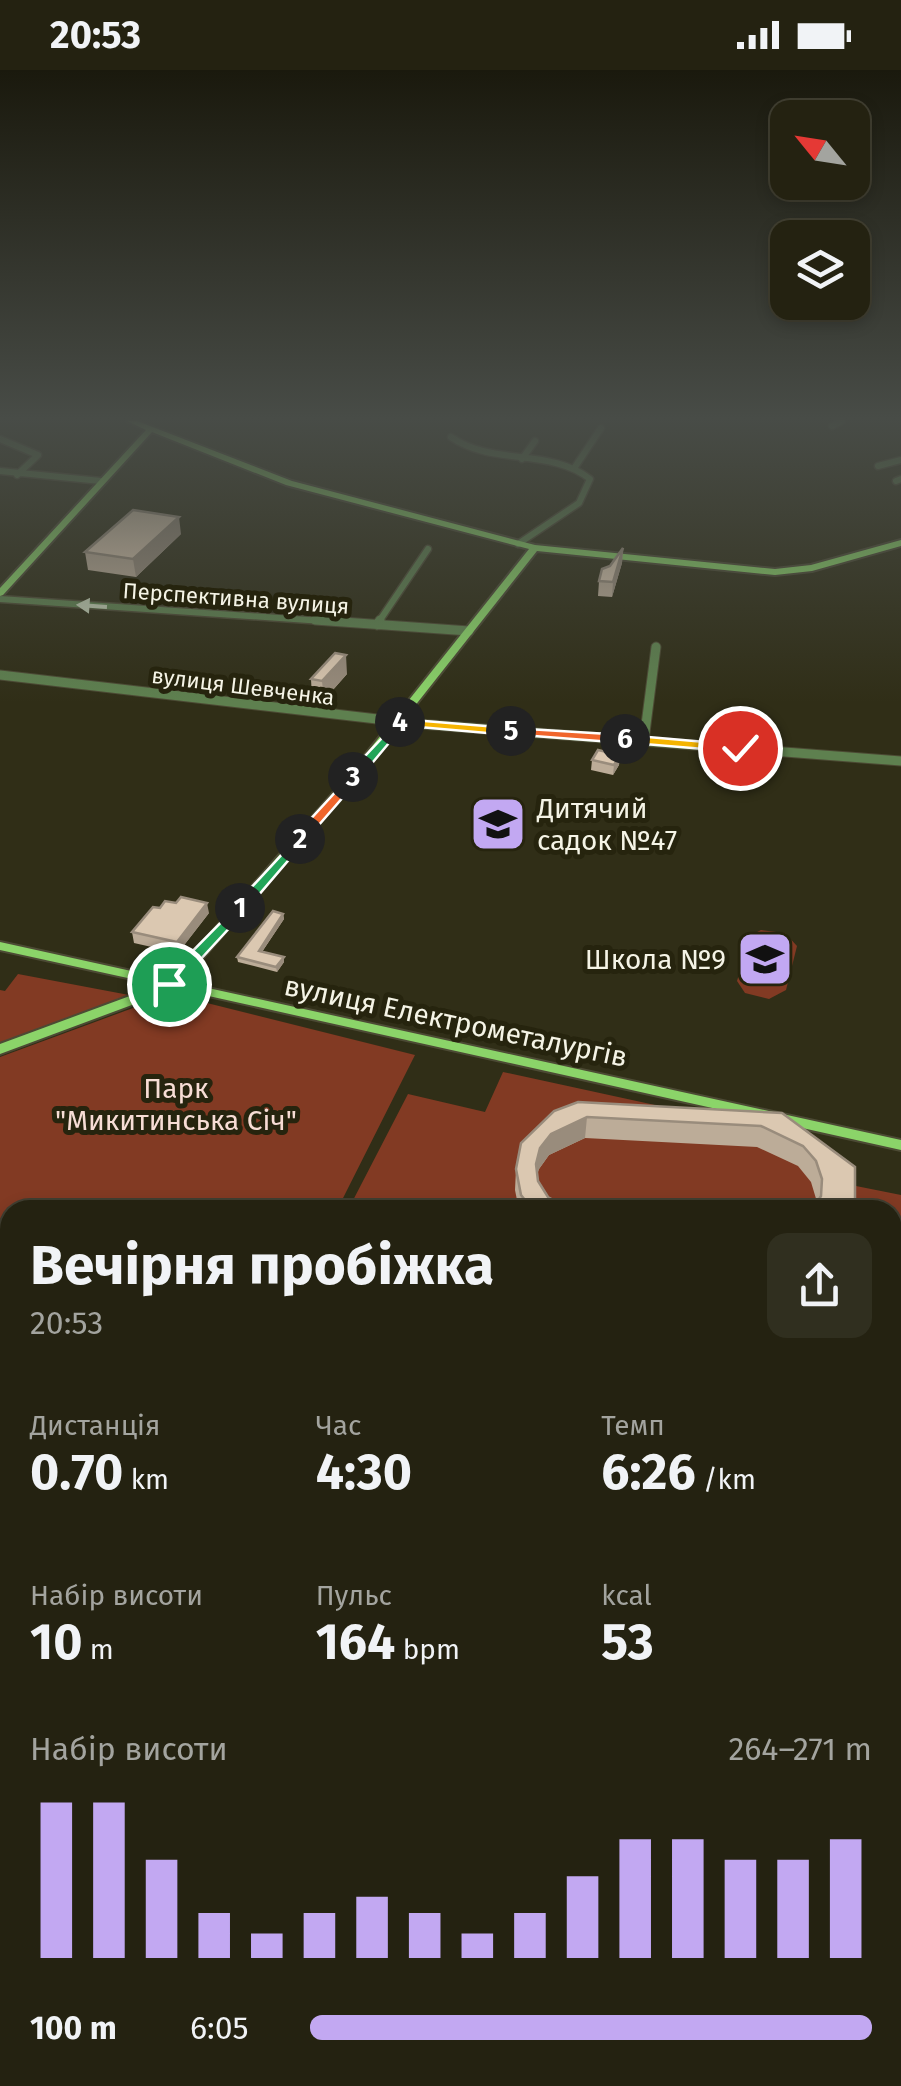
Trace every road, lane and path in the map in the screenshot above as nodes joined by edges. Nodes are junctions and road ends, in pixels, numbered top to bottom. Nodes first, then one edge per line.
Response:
1 (71, 515) edge
2 (409, 515) edge
3 (561, 515) edge
4 (901, 543) edge
5 (518, 544) junction
6 (535, 548) junction
7 (428, 550) dead end
8 (0, 596) edge
9 (377, 625) junction
10 (469, 631) junction
11 (656, 646) dead end
12 (0, 675) edge
13 (397, 722) junction
14 (644, 740) junction
15 (901, 761) edge
16 (0, 946) edge
17 (169, 984) junction
18 (0, 1050) edge
19 (901, 1145) edge

1 - 8 main road
2 - 5 main road
3 - 5 street
4 - 6 main road
5 - 6 main road
6 - 10 main road
7 - 9 street
9 -> 8 street, Перспективна вулиця
9 - 10 street, Перспективна вулиця
10 - 13 main road
11 - 14 street
12 - 13 street, вулиця Шевченка
13 - 14 street, вулиця Шевченка
13 - 17 main road
14 - 15 street, вулиця Шевченка
16 - 17 main road, вулиця Електрометалургів
17 - 18 main road
17 - 19 main road, вулиця Електрометалургів

